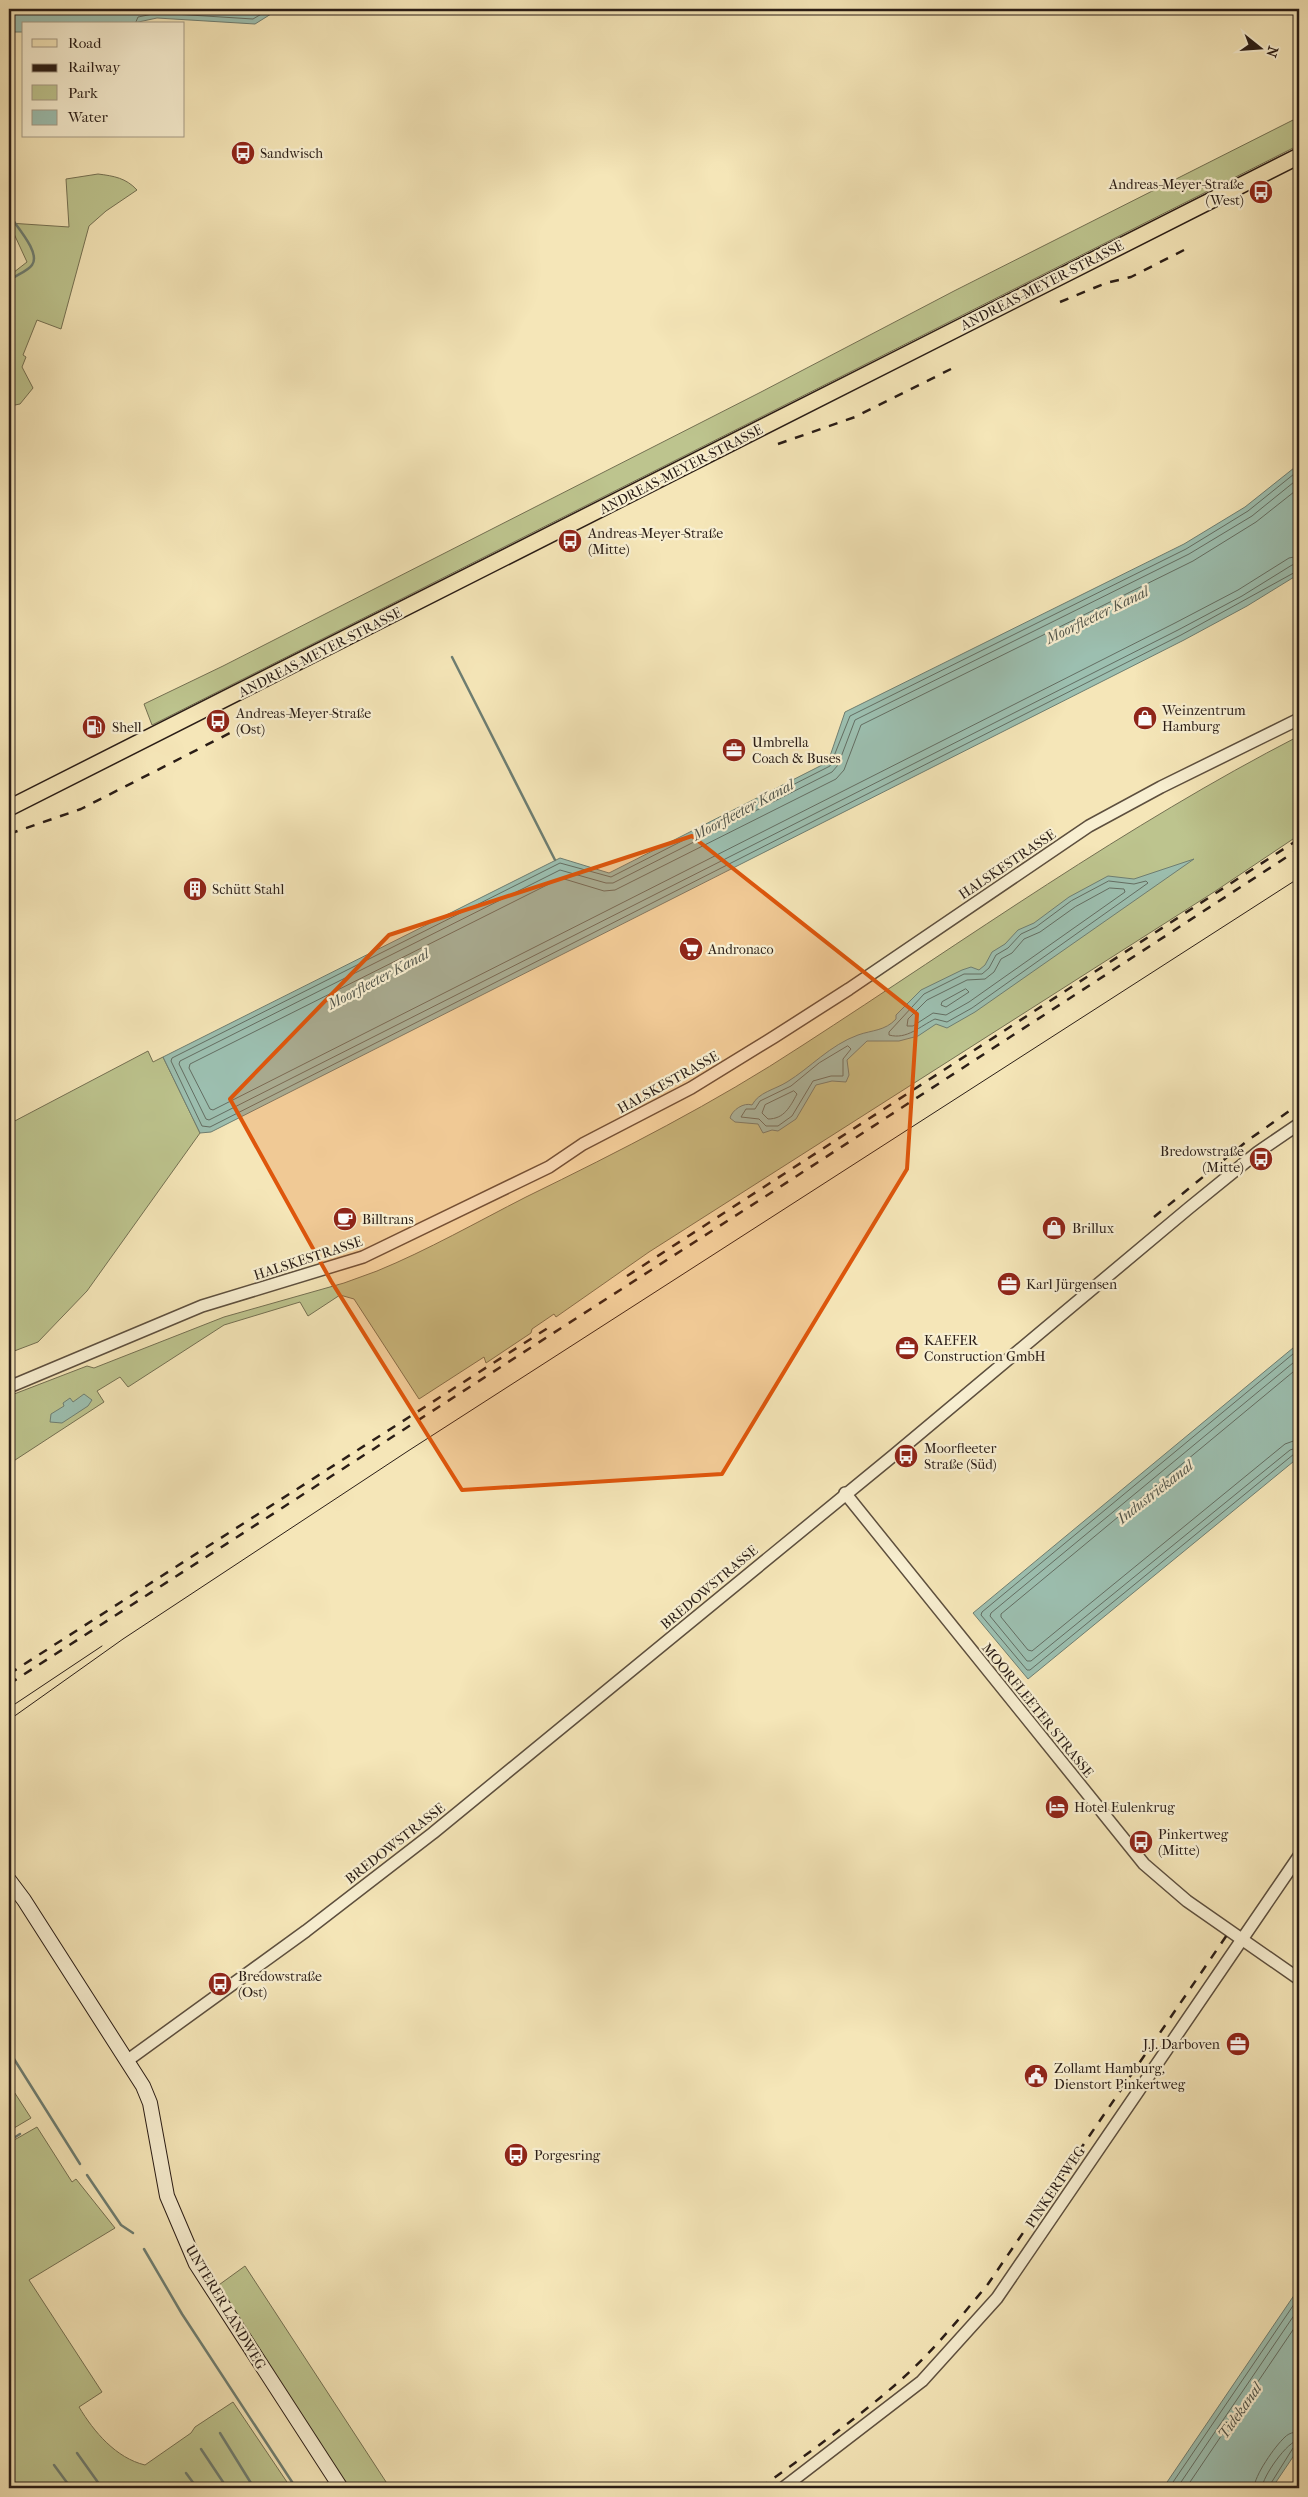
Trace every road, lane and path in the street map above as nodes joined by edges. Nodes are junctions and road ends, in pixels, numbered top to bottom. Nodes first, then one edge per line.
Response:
1 (1299, 156) edge
2 (1299, 719) edge
3 (9, 808) edge
4 (1299, 1124) edge
5 (9, 1387) edge
6 (846, 1493) junction
7 (1299, 1856) edge
8 (9, 1880) edge
9 (1241, 1941) junction
10 (1299, 1979) edge
11 (128, 2060) junction
12 (341, 2488) edge
13 (783, 2488) edge

1 - 3 main road, ANDREAS-MEYER-STRASSE
2 - 5 street, HALSKESTRASSE
4 - 6 street, BREDOWSTRASSE
6 - 9 street, MOORFLEETER STRASSE
6 - 11 street, BREDOWSTRASSE
7 - 9 street, PINKERTWEG
8 - 11 main road, UNTERER LANDWEG
9 - 10 street, MOORFLEETER STRASSE
9 - 13 street, PINKERTWEG
11 - 12 main road, UNTERER LANDWEG

